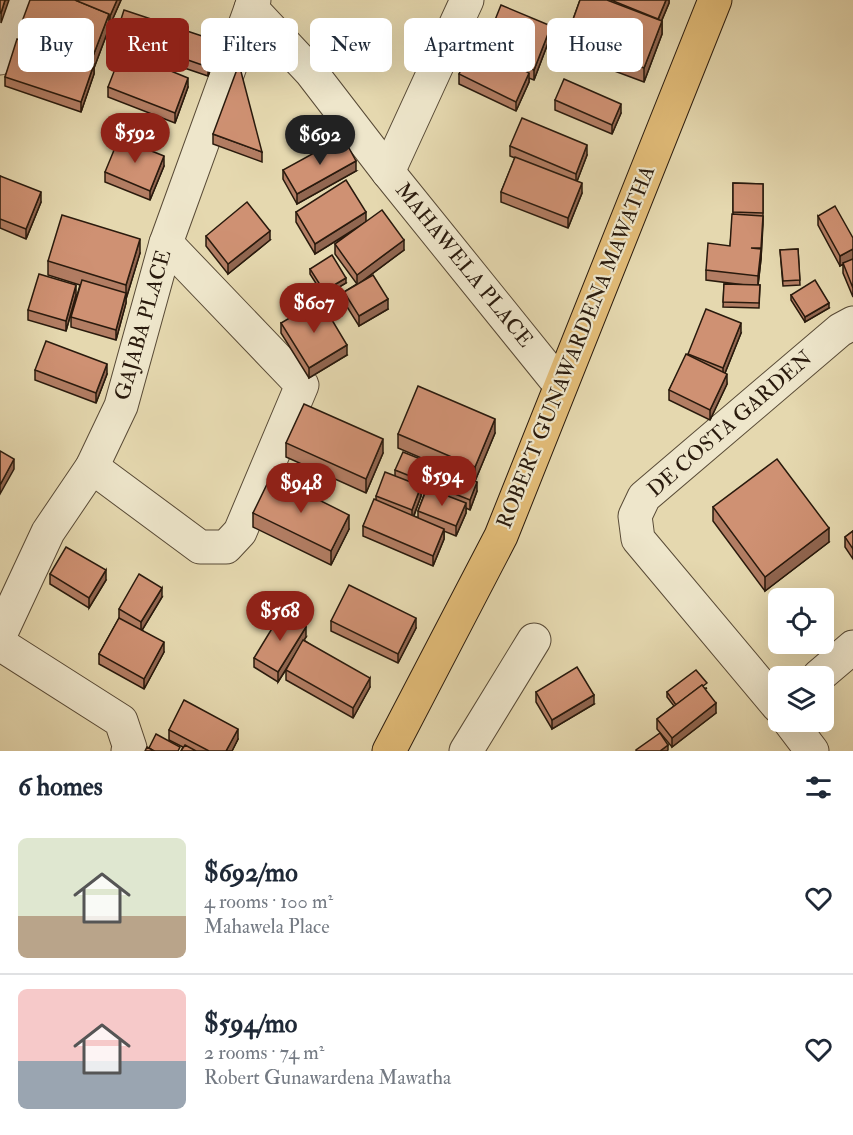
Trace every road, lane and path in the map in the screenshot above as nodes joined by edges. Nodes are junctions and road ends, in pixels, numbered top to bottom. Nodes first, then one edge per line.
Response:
1 (22, 0) edge
2 (467, 0) edge
3 (714, 0) edge
4 (253, 4) edge
5 (0, 58) edge
6 (388, 171) junction
7 (166, 243) junction
8 (853, 323) edge
9 (560, 386) junction
10 (92, 467) junction
11 (0, 635) edge
12 (534, 640) dead end
13 (0, 644) edge
14 (853, 647) edge
15 (831, 666) edge
16 (768, 694) edge
17 (798, 732) edge
18 (128, 751) edge
19 (389, 751) edge
20 (466, 751) edge
21 (812, 751) edge

1 - 5 street
2 - 6 street
3 - 9 main road, ROBERT GUNAWARDENA MAWATHA
4 - 6 street, MAHAWELA PLACE
4 - 7 street, GAJABA PLACE
6 - 9 street, MAHAWELA PLACE
7 - 10 street, GAJABA PLACE
7 - 10 street
8 - 16 street, DE COSTA GARDEN
9 - 19 main road, ROBERT GUNAWARDENA MAWATHA
10 - 11 street, GAJABA PLACE
12 - 20 street
13 - 18 street
14 - 15 street
17 - 21 street

